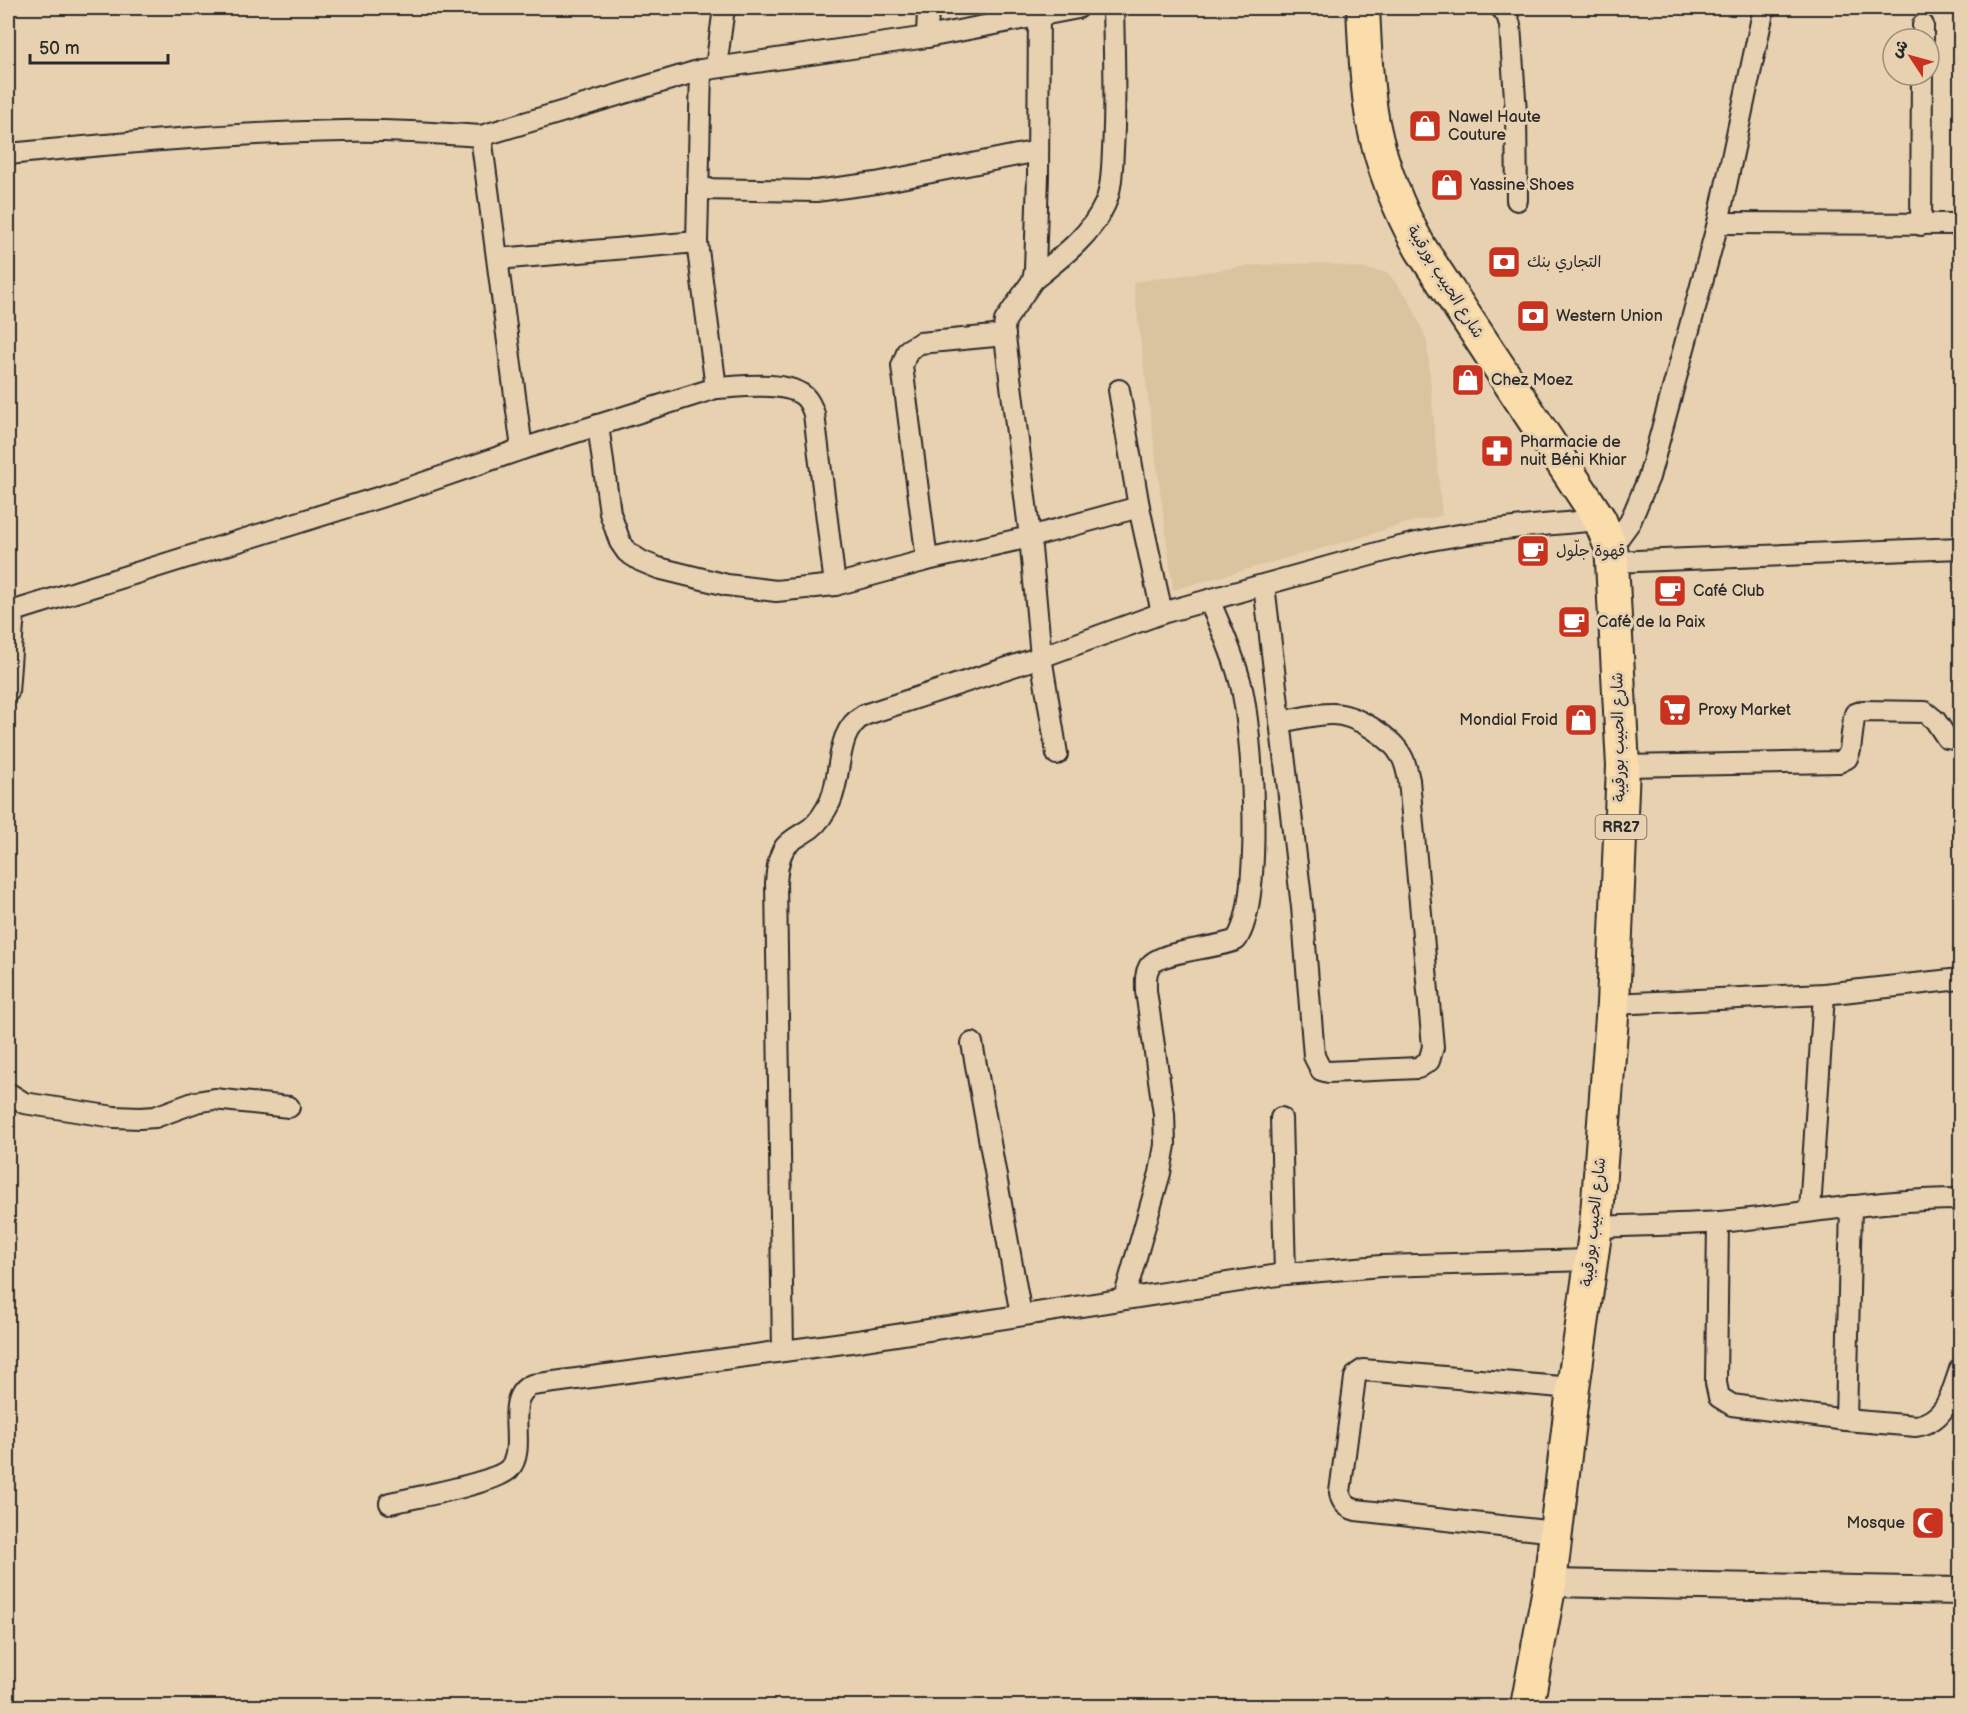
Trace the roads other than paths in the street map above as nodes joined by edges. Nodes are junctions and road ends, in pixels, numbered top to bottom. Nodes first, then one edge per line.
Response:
1 (724, 8) edge
2 (928, 8) edge
3 (1078, 8) edge
4 (1113, 8) edge
5 (1363, 8) edge
6 (1501, 8) edge
7 (1764, 8) edge
8 (1039, 11) edge
9 (927, 37) junction
10 (709, 68) junction
11 (1922, 87) edge
12 (481, 136) junction
13 (1038, 152) junction
14 (8, 154) edge
15 (698, 189) junction
16 (1517, 200) dead end
17 (1718, 223) junction
18 (1960, 224) edge
19 (1920, 225) junction
20 (697, 242) junction
21 (498, 259) junction
22 (1033, 280) junction
23 (1005, 335) junction
24 (716, 388) junction
25 (1119, 390) dead end
26 (598, 425) junction
27 (522, 449) junction
28 (1139, 507) junction
29 (1600, 519) junction
30 (1030, 537) junction
31 (1960, 548) edge
32 (1611, 555) junction
33 (927, 560) junction
34 (835, 585) junction
35 (1264, 585) junction
36 (1209, 600) junction
37 (11, 612) edge
38 (1162, 613) junction
39 (1041, 657) junction
40 (8, 692) edge
41 (1280, 722) junction
42 (1960, 740) edge
43 (1057, 754) dead end
44 (1623, 766) junction
45 (1960, 979) edge
46 (1824, 994) junction
47 (1613, 1004) junction
48 (972, 1043) dead end
49 (8, 1093) edge
50 (289, 1107) dead end
51 (1281, 1118) dead end
52 (1960, 1199) edge
53 (1851, 1206) junction
54 (1810, 1211) junction
55 (1718, 1222) junction
56 (1596, 1227) junction
57 (1591, 1260) junction
58 (1285, 1274) junction
59 (1124, 1299) junction
60 (1021, 1315) junction
61 (783, 1351) junction
62 (1960, 1368) edge
63 (1573, 1388) junction
64 (1846, 1420) junction
65 (390, 1503) dead end
66 (1555, 1532) junction
67 (1550, 1583) junction
68 (1960, 1591) edge
69 (1527, 1707) edge

1 - 10 street
2 - 9 street
3 - 8 street
4 - 22 street
5 - 29 main road, شارع الحبيب بورقيبة / RR27
6 - 16 street
7 - 17 street
8 - 9 street
8 - 13 street
9 - 10 street
10 - 12 street
10 - 15 street
11 - 19 street
12 - 14 street
12 - 21 street
13 - 15 street
13 - 22 street
15 - 20 street
17 - 19 street
17 - 32 street
18 - 19 street
20 - 21 street
20 - 24 street
21 - 27 street
22 - 23 street
23 - 30 street
23 - 33 street
24 - 26 street
24 - 34 street
25 - 28 street
26 - 27 street
26 - 34 street
27 - 37 street
28 - 30 street
28 - 38 street
29 - 32 main road, شارع الحبيب بورقيبة / RR27
29 - 35 street
30 - 33 street
30 - 39 street
31 - 32 street
32 - 44 main road, شارع الحبيب بورقيبة / RR27
33 - 34 street
35 - 36 street
35 - 41 street
36 - 38 street
36 - 59 street
37 - 40 street
38 - 39 street
39 - 43 street
39 - 61 street
41 - 41 street
42 - 44 street
44 - 47 main road, شارع الحبيب بورقيبة / RR27
45 - 46 street
46 - 47 street
46 - 54 street
47 - 56 main road, شارع الحبيب بورقيبة / RR27
48 - 60 street
49 - 50 street
51 - 58 street
52 - 53 street
53 - 54 street
53 - 64 street
54 - 55 street
55 - 56 street
55 - 64 street
56 - 57 main road, شارع الحبيب بورقيبة / RR27
57 - 58 street
57 - 63 main road, شارع الحبيب بورقيبة / RR27
58 - 59 street
59 - 60 street
60 - 61 street
61 - 65 street
62 - 64 street
63 - 66 main road, شارع الحبيب بورقيبة / RR27
63 - 66 street
66 - 67 main road, شارع الحبيب بورقيبة / RR27
67 - 68 street
67 - 69 main road, شارع الحبيب بورقيبة / RR27

